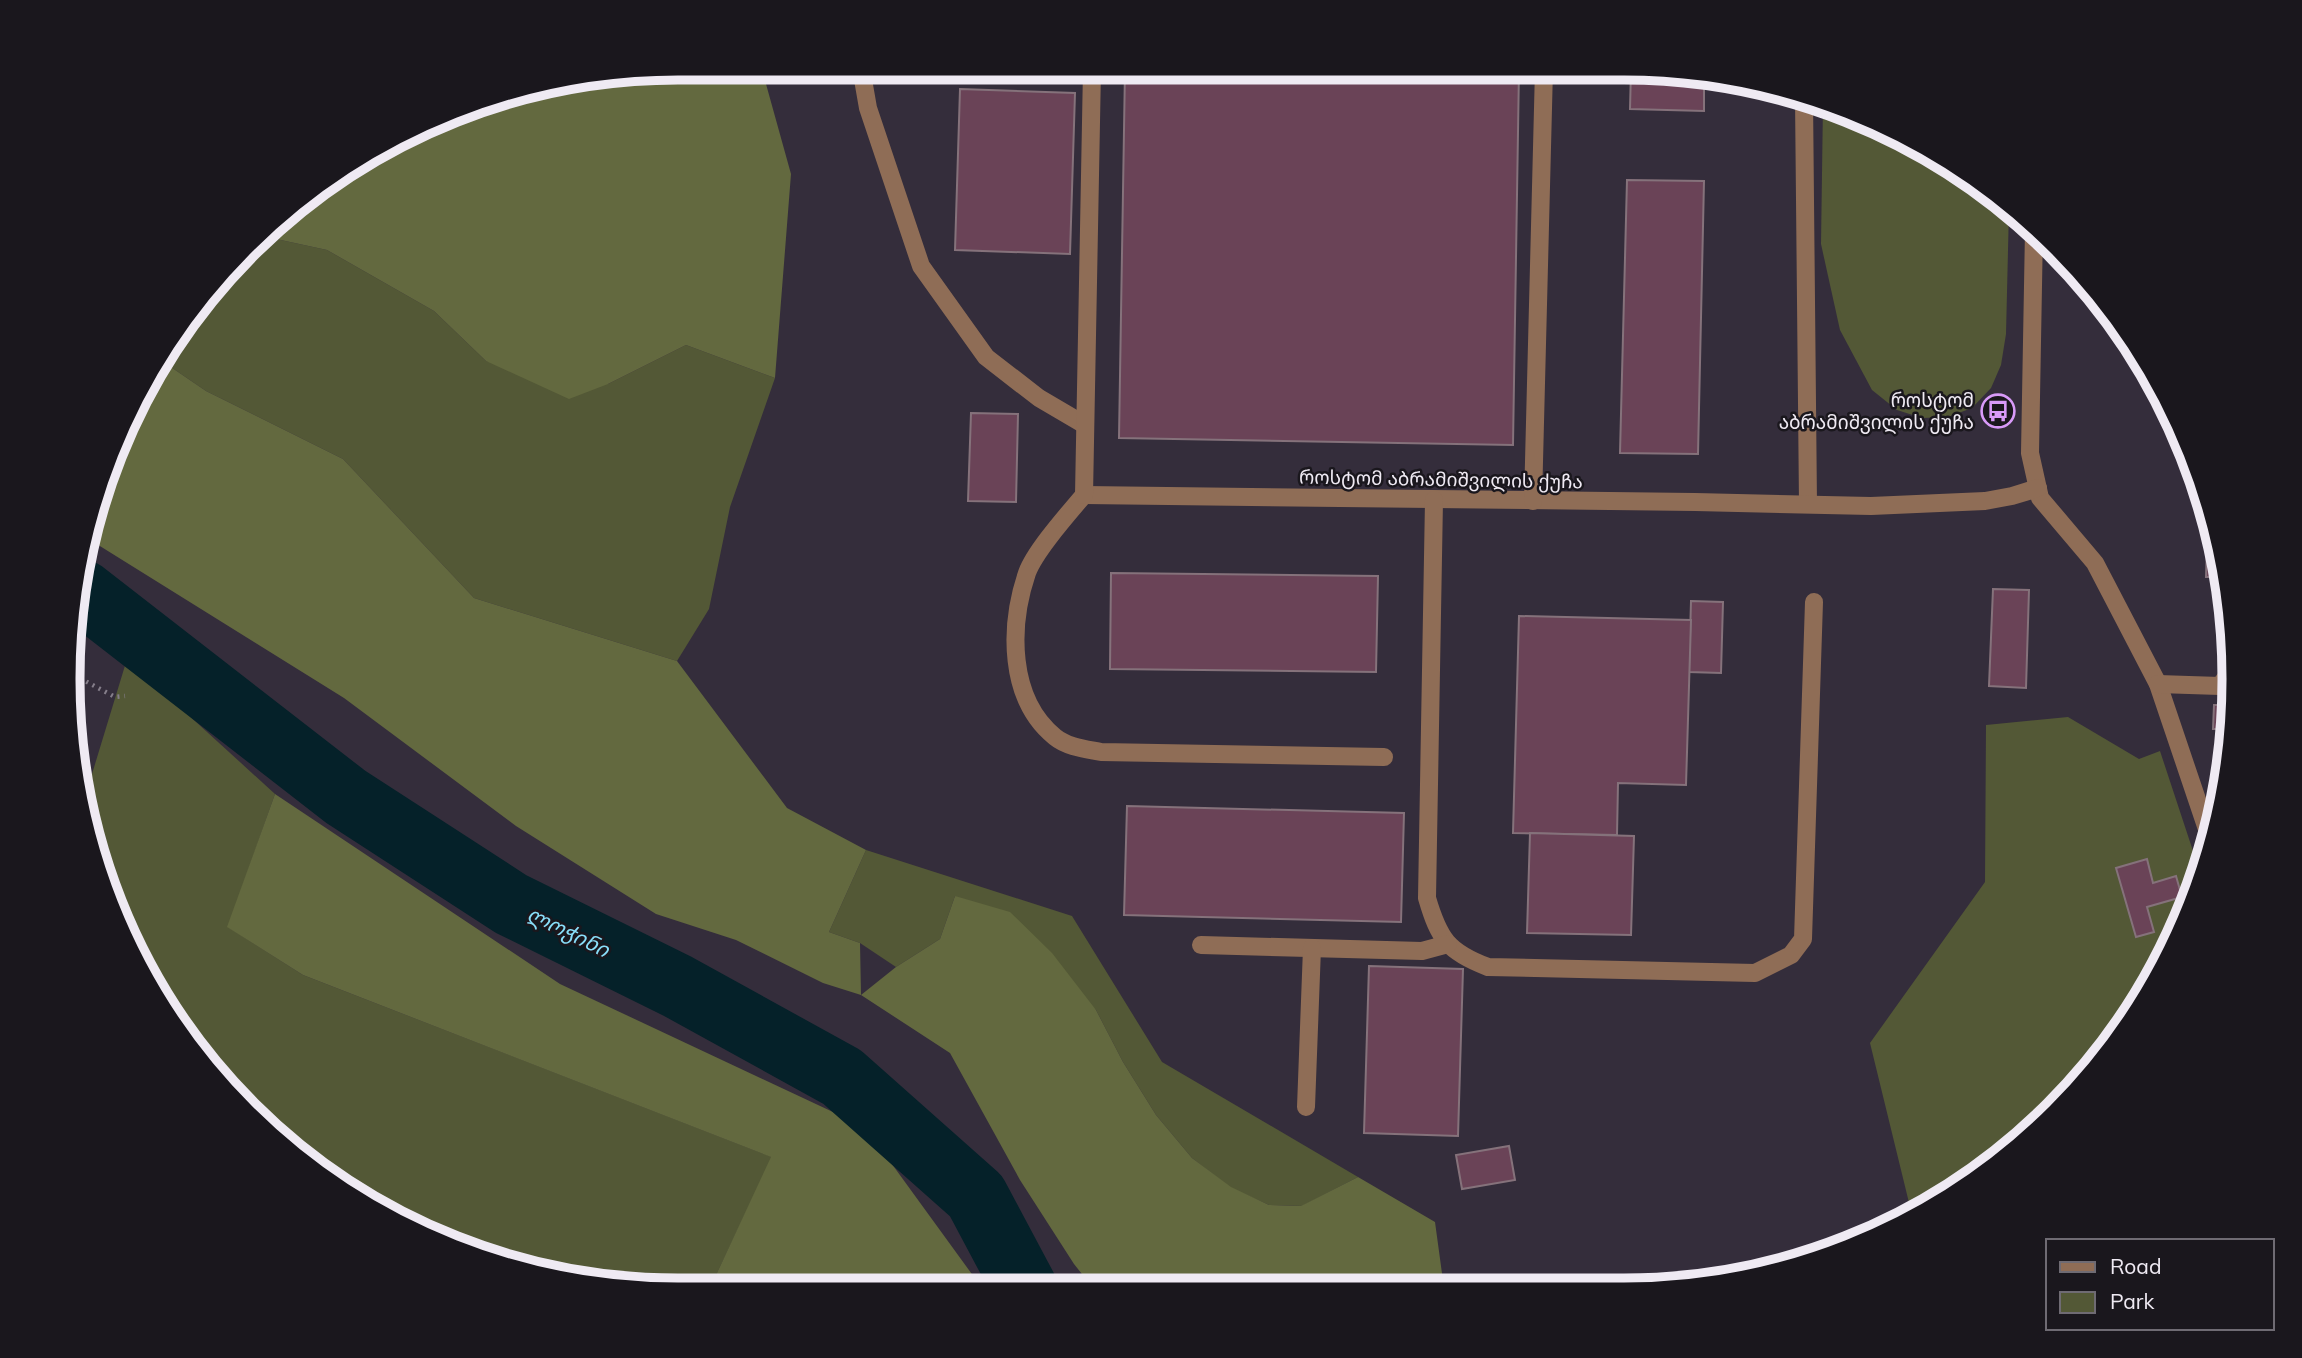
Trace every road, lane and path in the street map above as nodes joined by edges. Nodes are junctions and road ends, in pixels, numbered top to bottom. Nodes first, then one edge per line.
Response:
1 (864, 80) edge
2 (1092, 80) edge
3 (1544, 80) edge
4 (1804, 109) edge
5 (2034, 244) edge
6 (1085, 425) junction
7 (2038, 488) junction
8 (1084, 495) junction
9 (1434, 500) junction
10 (1533, 501) junction
11 (1808, 504) junction
12 (1814, 602) dead end
13 (80, 678) edge
14 (2222, 683) edge
15 (2158, 684) junction
16 (125, 696) dead end
17 (1384, 757) dead end
18 (2204, 821) edge
19 (1448, 944) junction
20 (1200, 945) dead end
21 (1312, 948) junction
22 (1306, 1107) dead end

1 - 6 street
2 - 6 street
3 - 10 street
4 - 11 street
5 - 7 street
6 - 8 street
7 - 11 street, როსტომ აბრამიშვილის ქუჩა
7 - 15 street
8 - 9 street, როსტომ აბრამიშვილის ქუჩა
8 - 17 street
9 - 10 street, როსტომ აბრამიშვილის ქუჩა
9 - 19 street
10 - 11 street, როსტომ აბრამიშვილის ქუჩა
12 - 19 street
13 - 16 path
14 - 15 street
15 - 18 street
19 - 21 street
20 - 21 street
21 - 22 street

